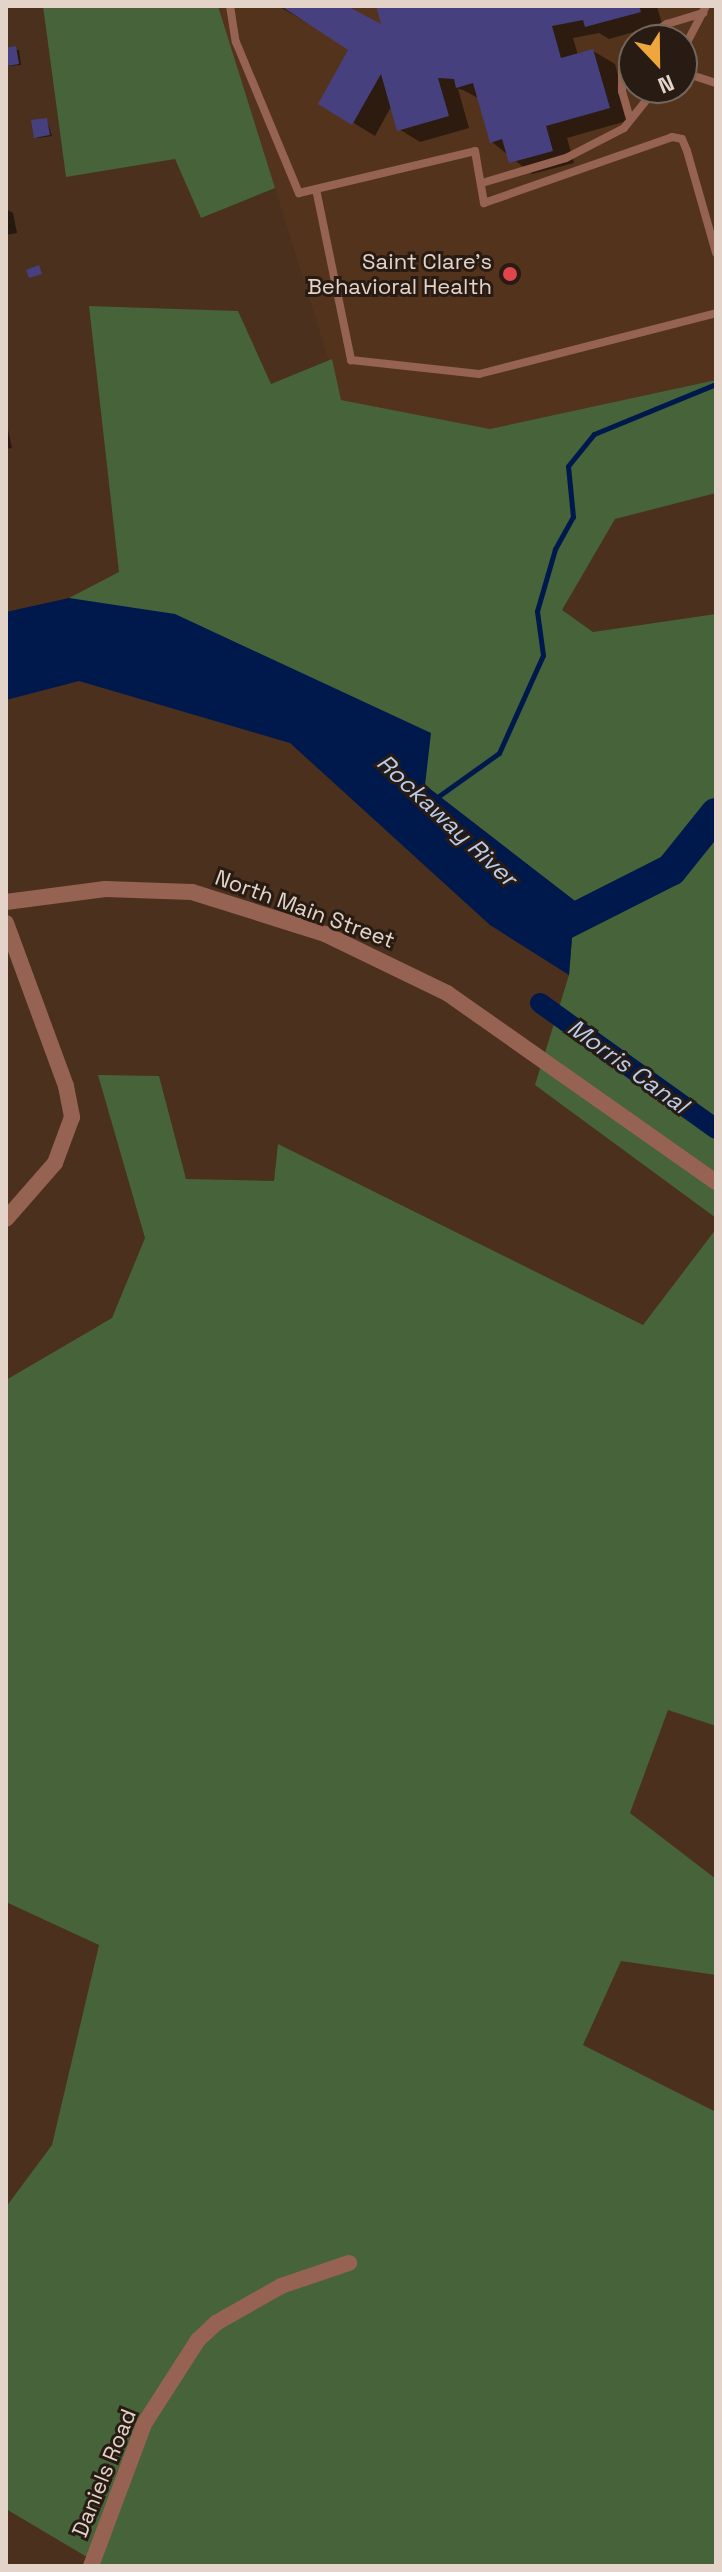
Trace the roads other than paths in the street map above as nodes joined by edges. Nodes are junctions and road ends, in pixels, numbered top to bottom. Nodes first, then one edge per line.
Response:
1 (230, 6) edge
2 (704, 9) edge
3 (667, 24) edge
4 (626, 104) edge
5 (643, 104) edge
6 (630, 119) junction
7 (482, 183) junction
8 (316, 189) junction
9 (716, 253) edge
10 (716, 313) edge
11 (6, 902) edge
12 (6, 923) edge
13 (716, 1182) edge
14 (6, 1219) edge
15 (349, 2263) dead end
16 (91, 2566) edge

1 - 8 lane
2 - 3 lane
4 - 6 lane
5 - 6 lane
6 - 7 lane
7 - 8 lane
7 - 9 lane
8 - 10 lane
11 - 13 street, North Main Street
12 - 14 street
15 - 16 street, Daniels Road

